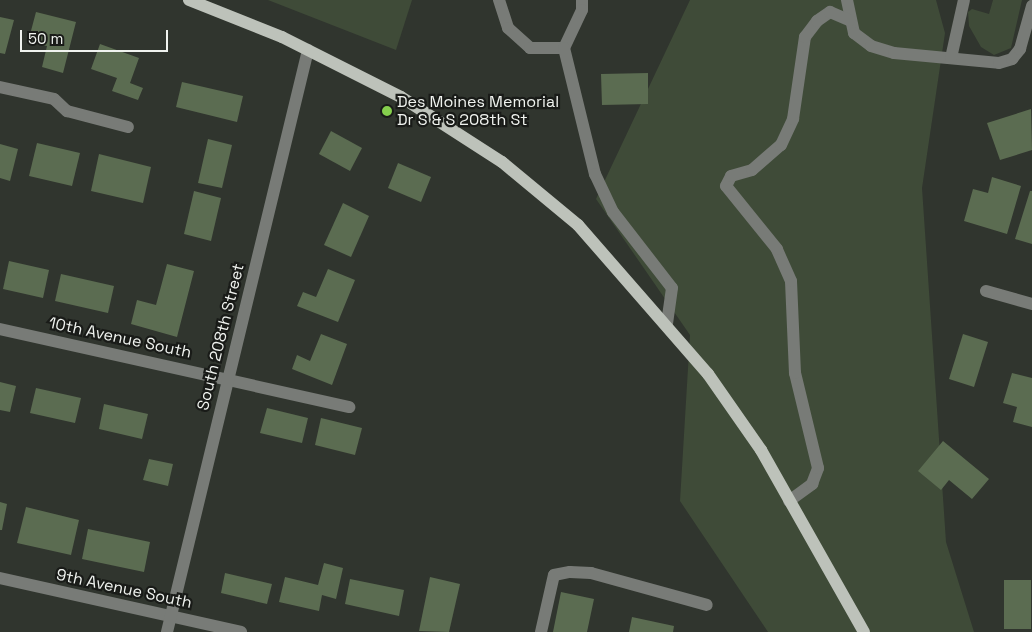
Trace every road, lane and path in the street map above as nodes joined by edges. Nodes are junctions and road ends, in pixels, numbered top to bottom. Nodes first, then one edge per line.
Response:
1 (189, 0) edge
2 (499, 0) edge
3 (582, 0) edge
4 (847, 0) edge
5 (964, 0) edge
6 (1032, 6) edge
7 (849, 20) junction
8 (564, 48) junction
9 (308, 50) junction
10 (951, 58) junction
11 (0, 87) edge
12 (128, 127) dead end
13 (986, 292) dead end
14 (1032, 304) edge
15 (668, 324) junction
16 (0, 329) edge
17 (227, 378) junction
18 (349, 407) dead end
19 (789, 501) junction
20 (0, 578) edge
21 (707, 605) dead end
22 (171, 615) junction
23 (167, 632) edge
24 (241, 632) edge
25 (541, 632) edge
26 (864, 632) edge

1 - 9 main road
2 - 8 street
3 - 8 street
4 - 7 street
5 - 10 street
6 - 10 street
7 - 10 street
7 - 19 street
8 - 15 street
9 - 15 main road
9 - 17 street, South 208th Street
11 - 12 street
13 - 14 street
15 - 19 main road
16 - 17 street, 10th Avenue South
17 - 18 street, 10th Avenue South
17 - 22 street, South 208th Street
19 - 26 main road
20 - 22 street, 9th Avenue South
21 - 25 street
22 - 23 street, South 208th Street
22 - 24 street, 9th Avenue South

